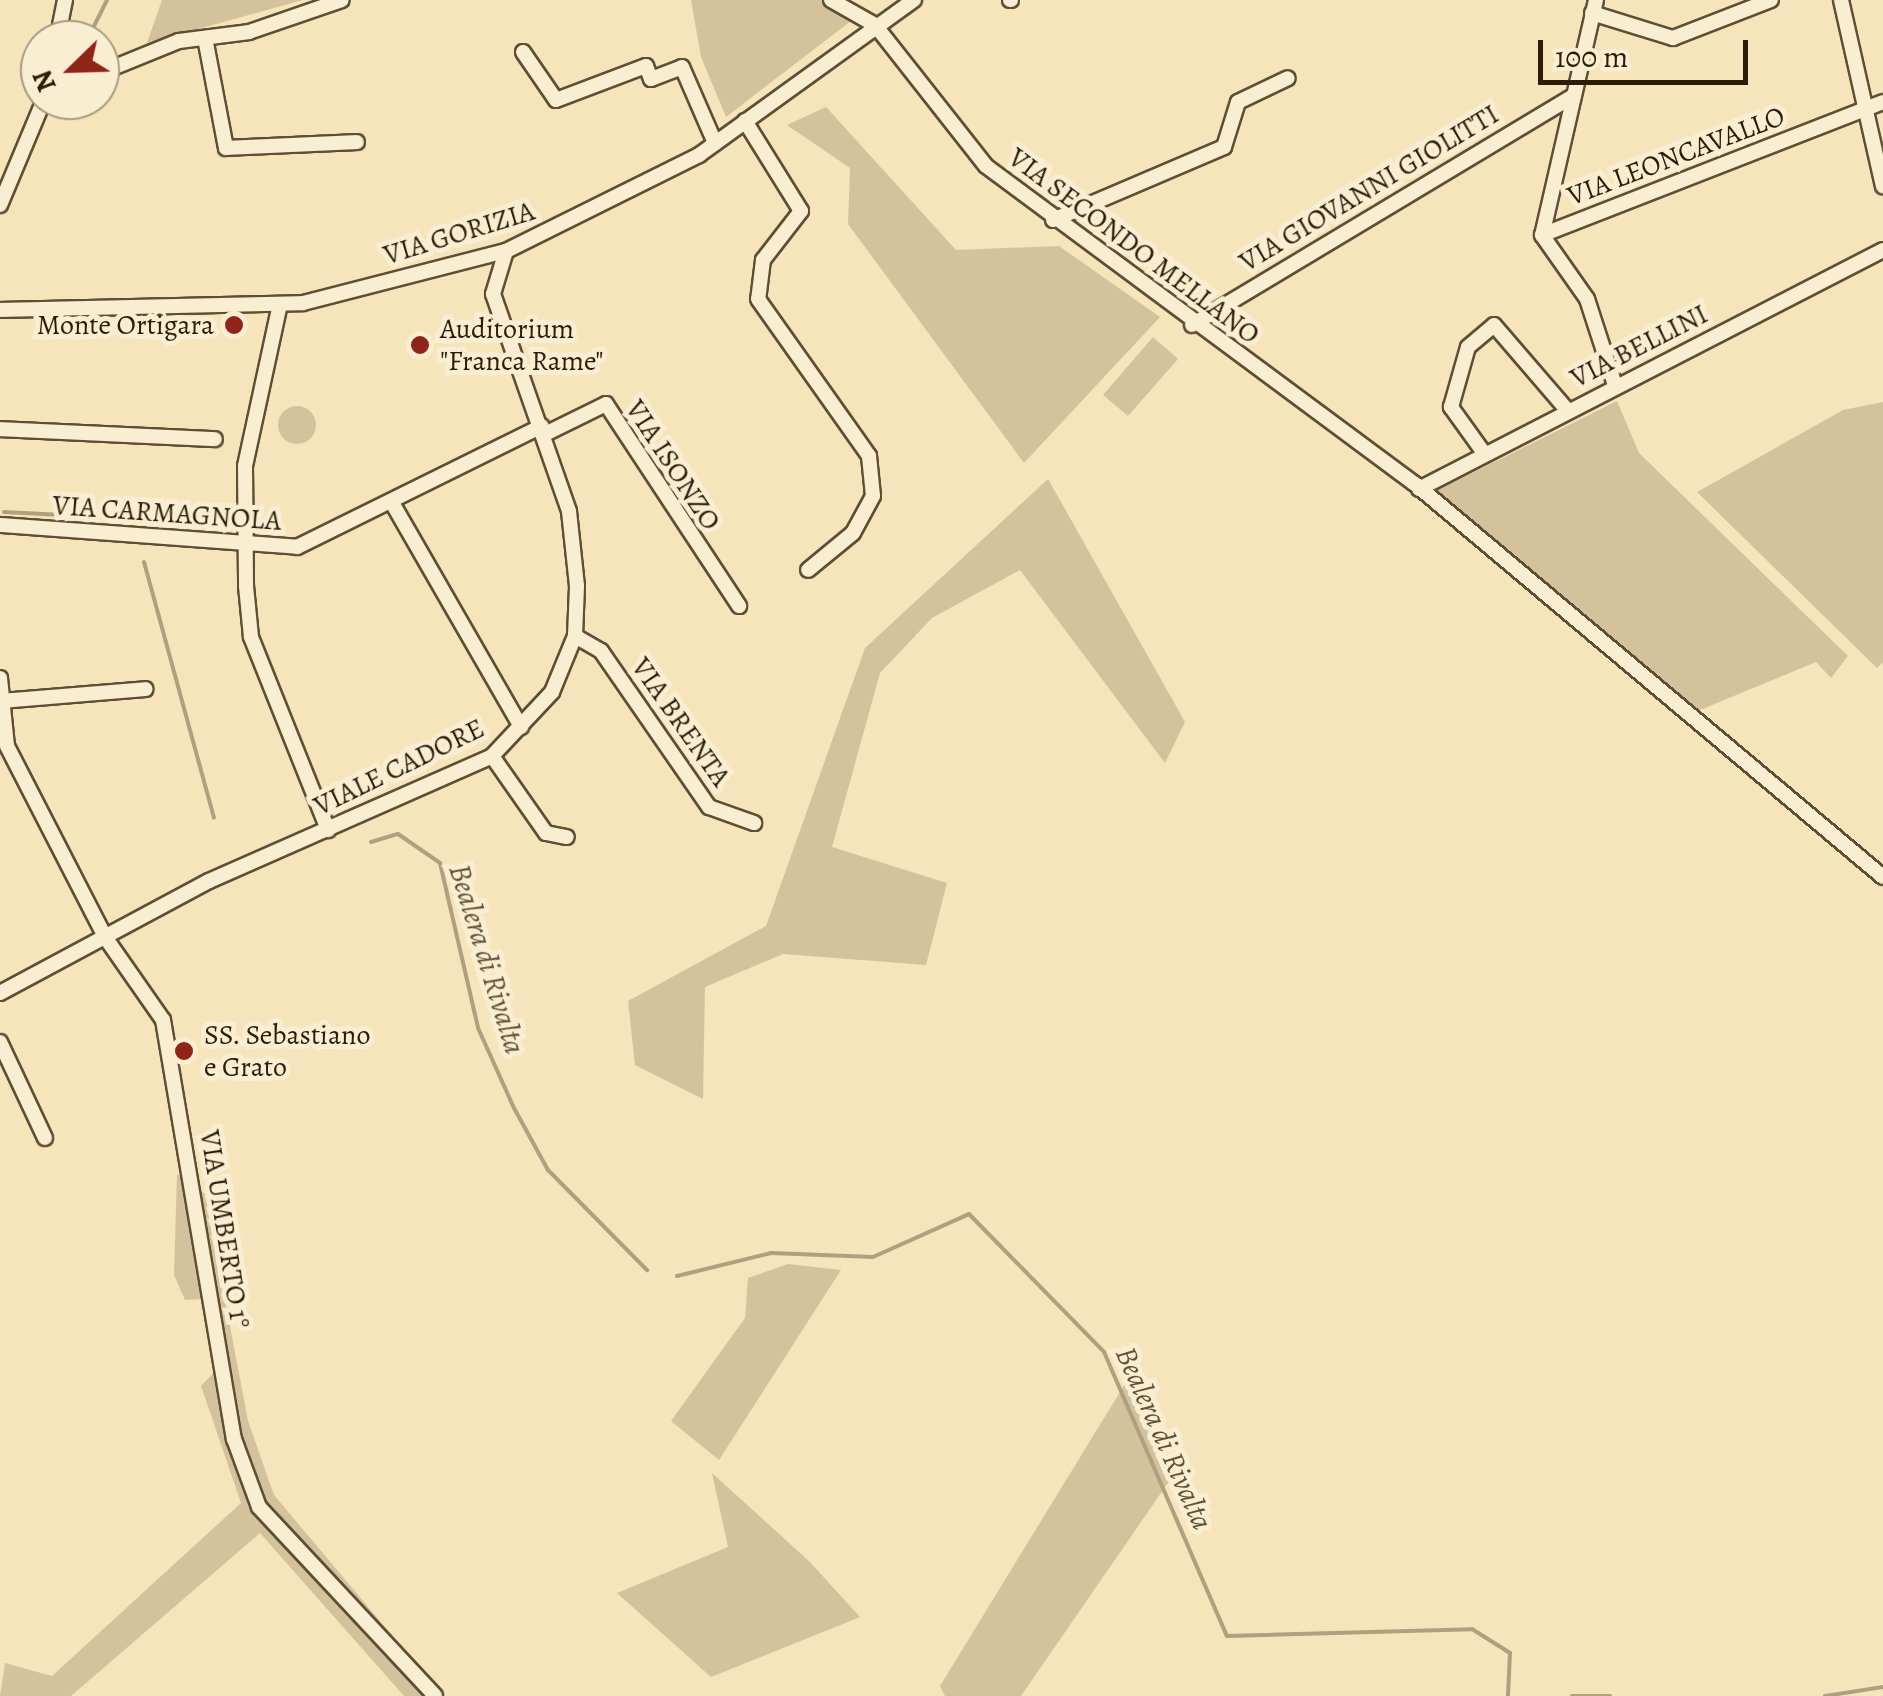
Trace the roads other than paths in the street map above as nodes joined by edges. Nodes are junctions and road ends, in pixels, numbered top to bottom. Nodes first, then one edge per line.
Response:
1 (342, 0) edge
2 (831, 0) edge
3 (887, 0) edge
4 (914, 0) edge
5 (1771, 0) edge
6 (1842, 0) edge
7 (1594, 6) edge
8 (875, 26) junction
9 (205, 38) junction
10 (523, 52) dead end
11 (120, 66) edge
12 (1288, 78) dead end
13 (1573, 96) junction
14 (1883, 102) edge
15 (1864, 110) junction
16 (36, 120) edge
17 (745, 121) junction
18 (357, 142) dead end
19 (715, 143) junction
20 (1883, 186) edge
21 (0, 205) edge
22 (1053, 220) junction
23 (1542, 235) junction
24 (506, 250) junction
25 (1883, 250) edge
26 (280, 304) junction
27 (0, 310) edge
28 (1192, 324) junction
29 (1615, 385) junction
30 (1567, 410) junction
31 (0, 429) edge
32 (543, 430) junction
33 (215, 439) dead end
34 (1484, 454) junction
35 (1419, 489) junction
36 (394, 506) junction
37 (0, 525) edge
38 (245, 546) junction
39 (808, 570) dead end
40 (739, 606) dead end
41 (574, 636) junction
42 (0, 678) edge
43 (146, 690) dead end
44 (1, 700) edge
45 (521, 726) junction
46 (492, 756) junction
47 (754, 823) dead end
48 (328, 830) junction
49 (567, 837) dead end
50 (1883, 878) edge
51 (105, 937) junction
52 (0, 993) edge
53 (0, 1042) edge
54 (45, 1138) dead end
55 (435, 1696) edge

1 - 9 street
2 - 8 street
3 - 8 street
4 - 8 street, VIA GORIZIA
5 - 7 street
6 - 15 street
7 - 13 street
8 - 17 street, VIA GORIZIA
8 - 22 street, VIA SECONDO MELLANO
9 - 11 street
9 - 18 street
10 - 19 street
12 - 22 street
13 - 23 street
13 - 28 street, VIA GIOVANNI GIOLITTI
14 - 15 street, VIA LEONCAVALLO
15 - 20 street
15 - 23 street, VIA LEONCAVALLO
16 - 21 street
17 - 19 street, VIA GORIZIA
17 - 39 street
19 - 24 street, VIA GORIZIA
22 - 28 street, VIA SECONDO MELLANO
23 - 29 street
24 - 26 street, VIA GORIZIA
24 - 32 street, VIALE CADORE
25 - 29 street, VIA BELLINI
26 - 27 street, VIA GORIZIA
26 - 38 street
28 - 35 street, VIA SECONDO MELLANO
29 - 30 street, VIA BELLINI
30 - 34 street, VIA BELLINI
30 - 34 street
31 - 33 street
32 - 36 street, VIA CARMAGNOLA
32 - 40 street, VIA ISONZO
32 - 41 street, VIALE CADORE
34 - 35 street, VIA BELLINI
35 - 50 street, VIA SECONDO MELLANO
36 - 38 street, VIA CARMAGNOLA
36 - 45 street
37 - 38 street, VIA CARMAGNOLA
38 - 48 street
41 - 45 street, VIALE CADORE
41 - 47 street, VIA BRENTA
42 - 44 street, VIA UMBERTO 1°
43 - 44 street
44 - 51 street, VIA UMBERTO 1°
45 - 46 street, VIALE CADORE
46 - 48 street, VIALE CADORE
46 - 49 street
48 - 51 street, VIALE CADORE
51 - 52 street, VIALE CADORE
51 - 55 street, VIA UMBERTO 1°
53 - 54 street

